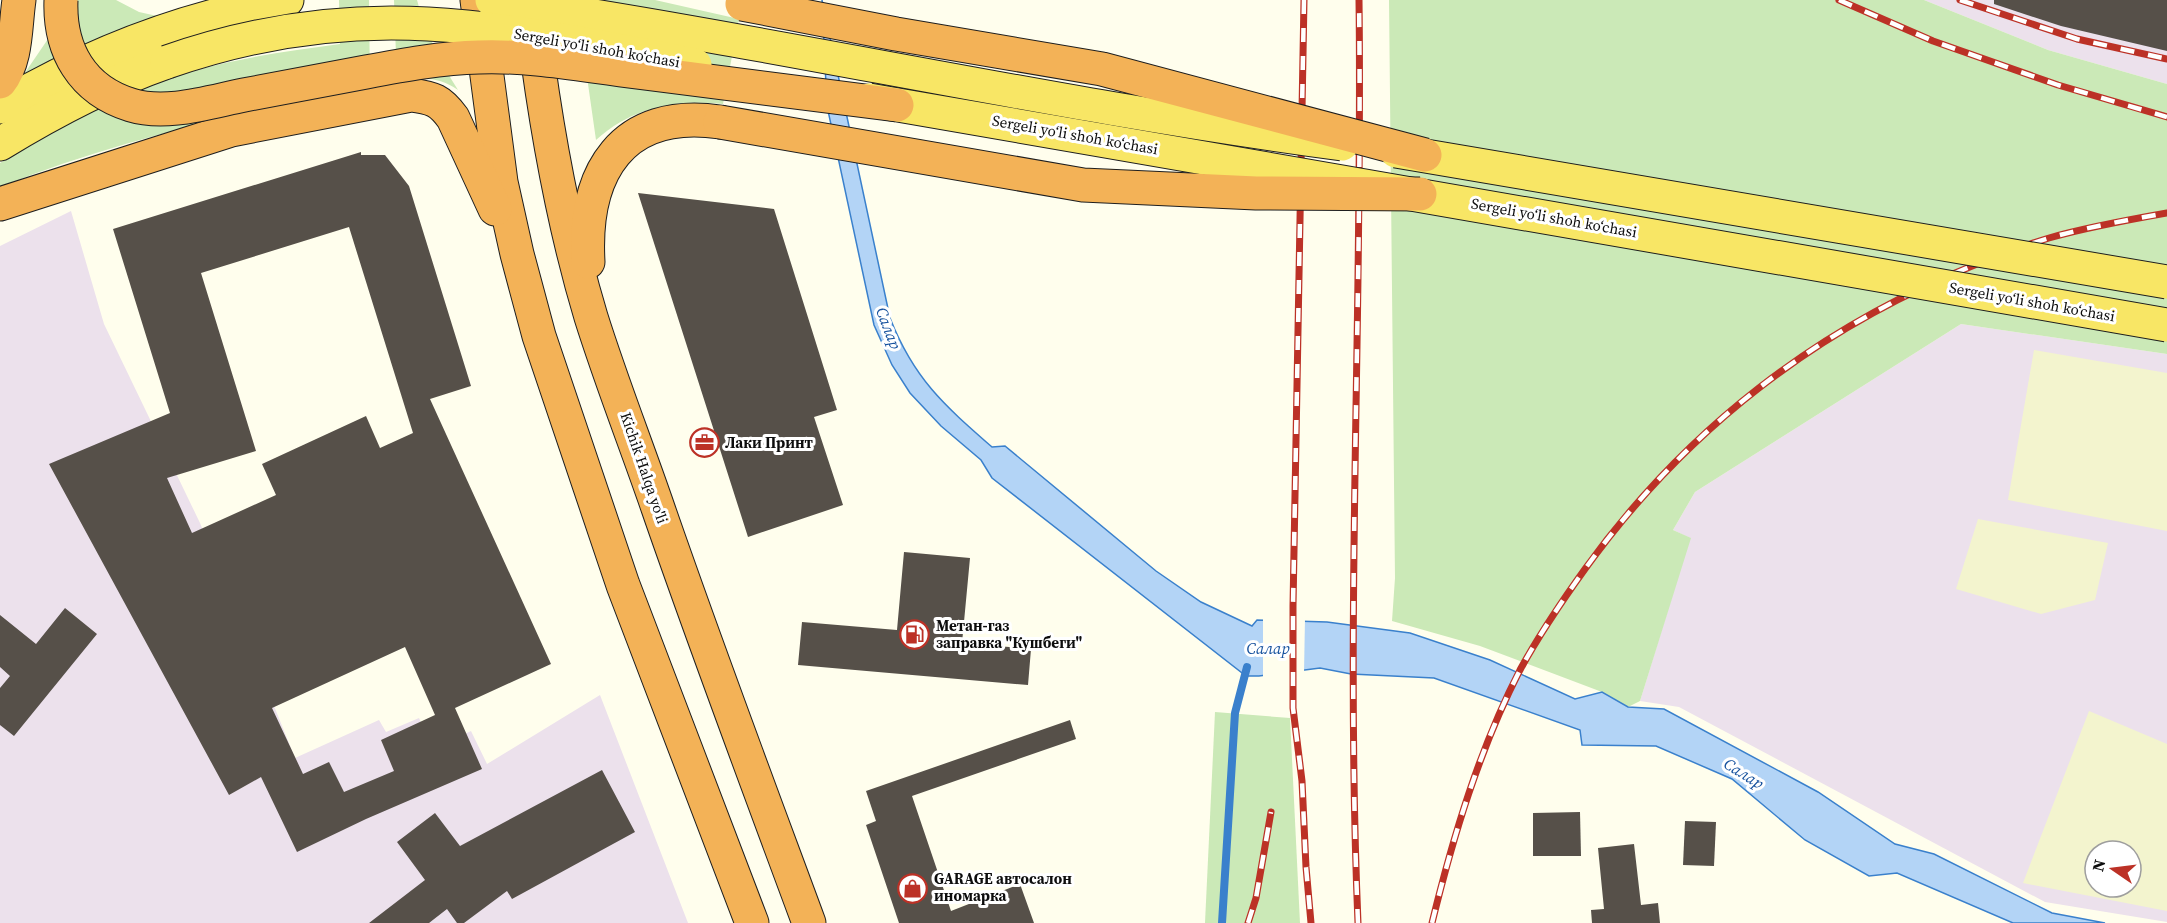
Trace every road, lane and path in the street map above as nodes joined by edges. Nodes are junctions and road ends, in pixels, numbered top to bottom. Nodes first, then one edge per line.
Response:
1 (19, 0) edge
2 (62, 0) edge
3 (287, 0) edge
4 (477, 0) edge
5 (492, 0) edge
6 (530, 0) edge
7 (734, 2) edge
8 (164, 47) junction
9 (0, 82) edge
10 (897, 105) junction
11 (0, 107) edge
12 (0, 144) edge
13 (1425, 155) junction
14 (1420, 194) junction
15 (0, 204) edge
16 (516, 254) junction
17 (2167, 282) edge
18 (592, 318) junction
19 (2167, 325) edge
20 (752, 923) edge
21 (809, 923) edge

1 - 9 highway
2 - 10 highway, bridge
3 - 8 main road, Sergeli yo‘li shoh ko‘chasi
4 - 16 highway
5 - 13 main road, Sergeli yo‘li shoh ko‘chasi, bridge
6 - 18 highway, Kichik Halqa yo'li
7 - 13 highway, bridge
8 - 10 main road, Sergeli yo‘li shoh ko‘chasi, bridge
8 - 11 main road, Sergeli yo‘li shoh ko‘chasi
8 - 12 main road, Sergeli yo‘li shoh ko‘chasi
10 - 14 main road, Sergeli yo‘li shoh ko‘chasi, bridge
13 - 17 main road, Sergeli yo‘li shoh ko‘chasi, bridge
14 - 18 highway, bridge
14 - 19 main road, Sergeli yo‘li shoh ko‘chasi, bridge
15 - 16 highway
16 - 20 highway
18 - 21 highway, Kichik Halqa yo'li

